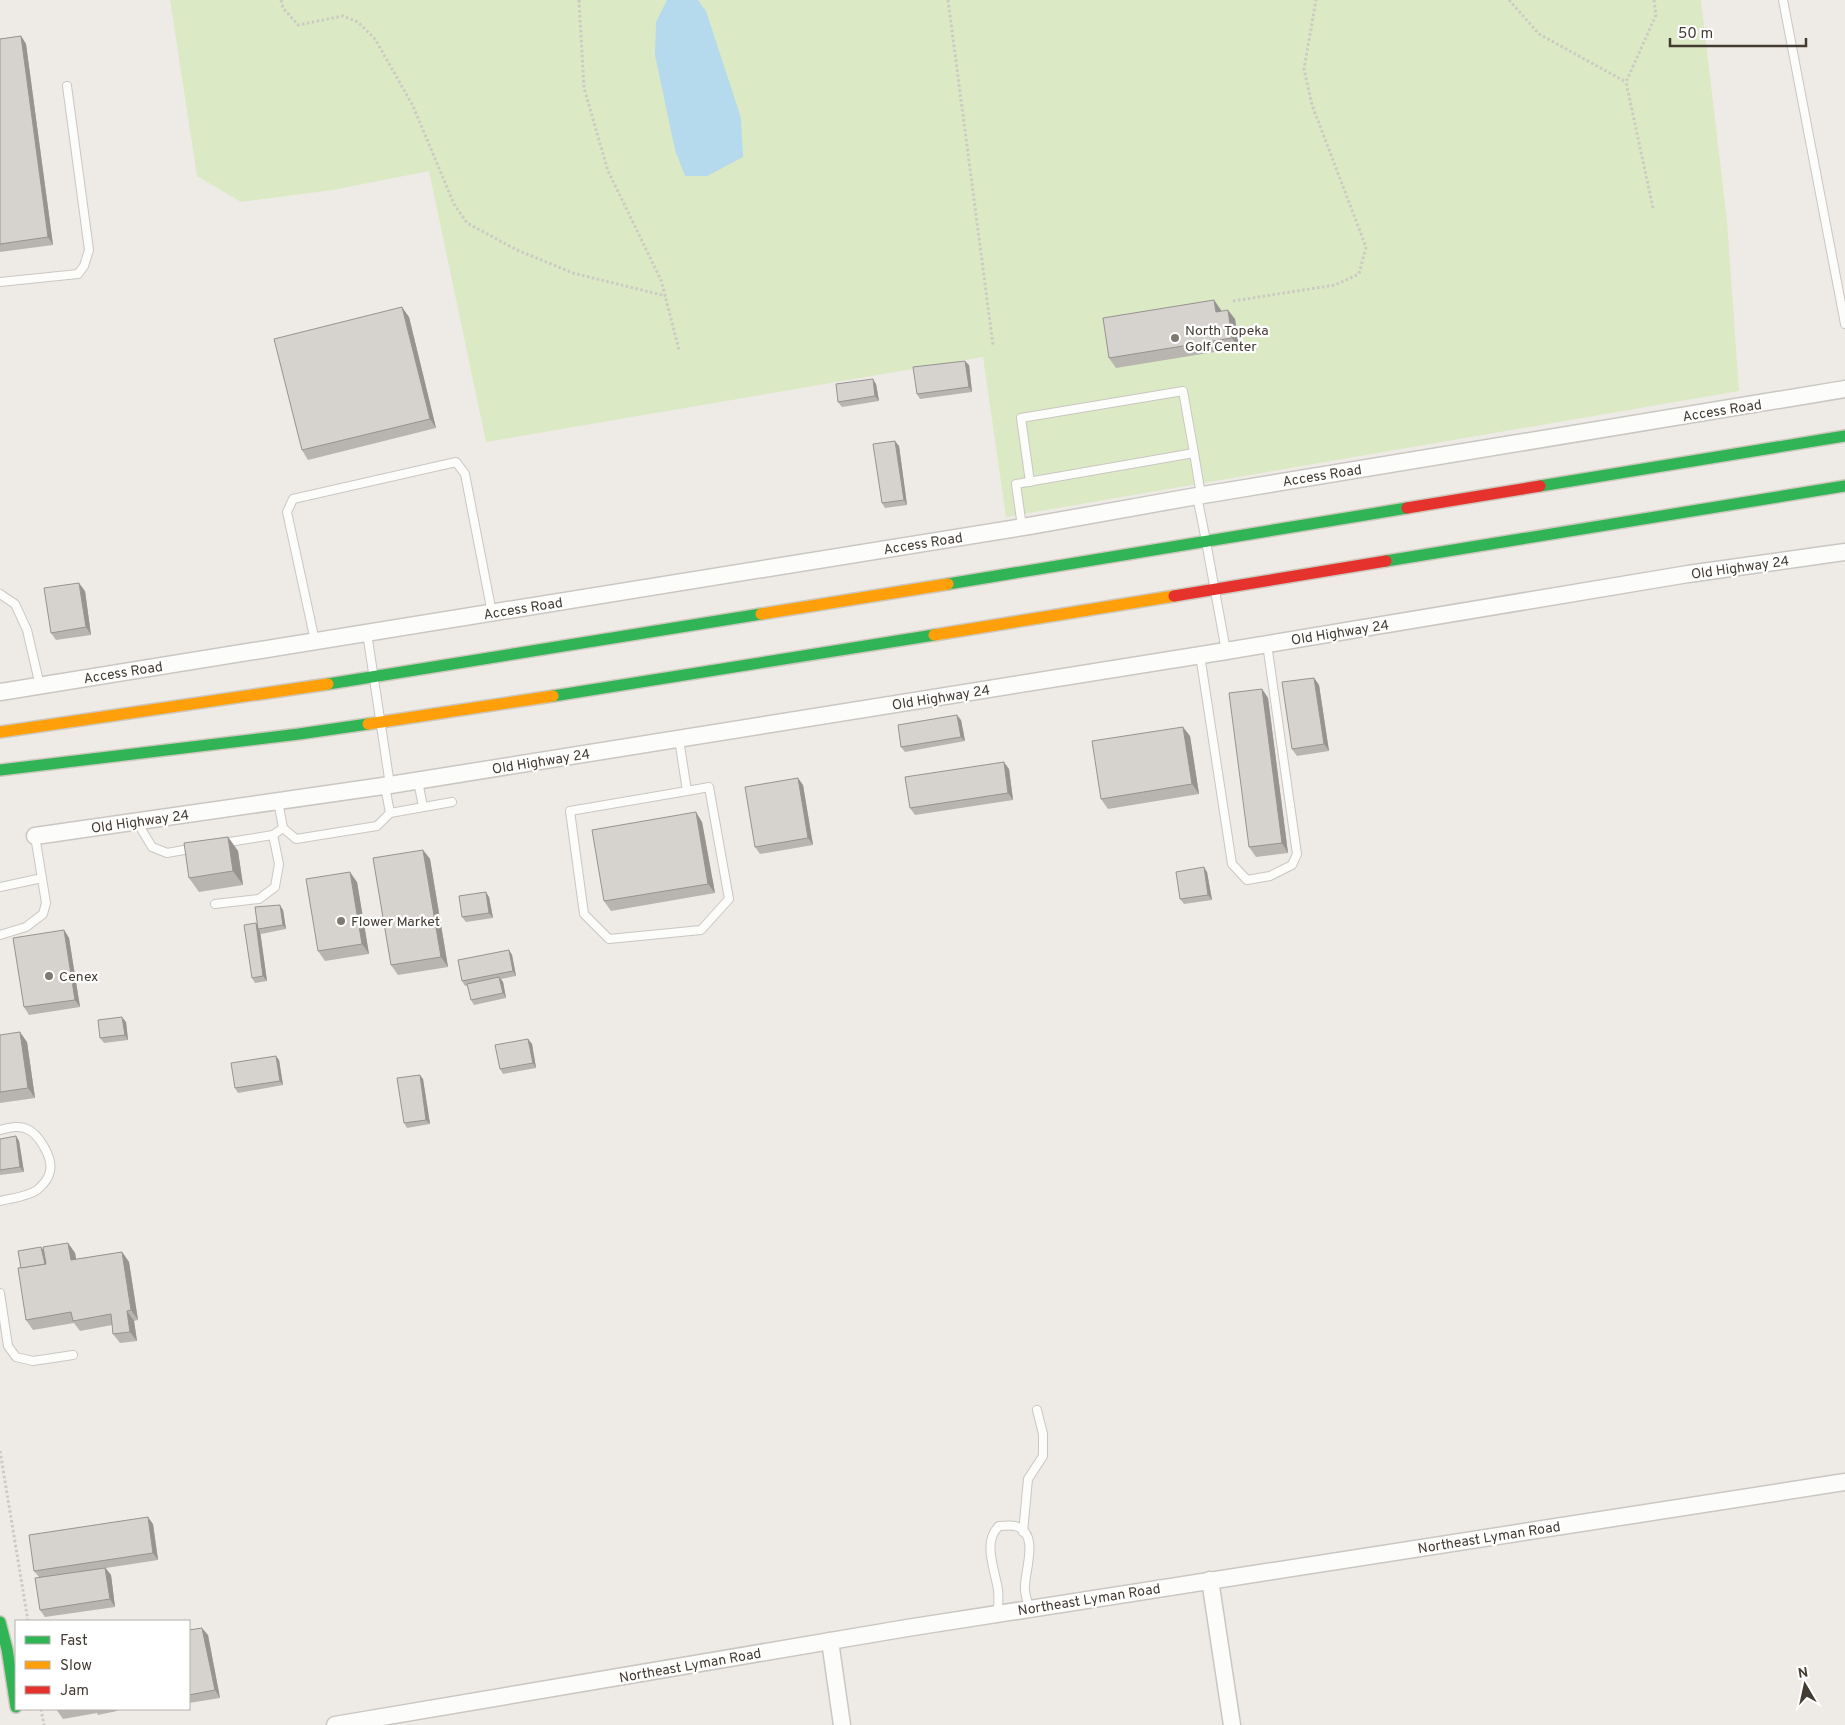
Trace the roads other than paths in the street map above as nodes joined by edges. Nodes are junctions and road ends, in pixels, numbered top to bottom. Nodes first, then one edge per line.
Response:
1 (1784, 0) edge
2 (67, 86) dead end
3 (0, 282) edge
4 (1845, 324) edge
5 (1845, 389) edge
6 (1845, 436) edge
7 (1194, 453) junction
8 (1030, 482) junction
9 (1845, 486) edge
10 (1199, 495) junction
11 (1022, 527) junction
12 (1206, 542) junction
13 (1845, 552) edge
14 (1215, 590) junction
15 (0, 594) edge
16 (492, 613) junction
17 (367, 633) junction
18 (315, 641) junction
19 (1267, 644) junction
20 (1226, 651) junction
21 (1200, 655) junction
22 (374, 677) junction
23 (40, 686) junction
24 (0, 692) edge
25 (382, 722) junction
26 (0, 732) edge
27 (679, 739) junction
28 (0, 770) edge
29 (418, 780) junction
30 (387, 786) junction
31 (687, 791) junction
32 (278, 801) junction
33 (452, 802) dead end
34 (423, 806) junction
35 (390, 813) junction
36 (137, 822) junction
37 (283, 828) junction
38 (273, 835) junction
39 (35, 836) joint
40 (215, 845) edge
41 (205, 846) edge
42 (42, 878) junction
43 (0, 887) edge
44 (215, 904) dead end
45 (0, 935) edge
46 (0, 1130) edge
47 (0, 1200) edge
48 (0, 1293) edge
49 (73, 1355) dead end
50 (1037, 1410) dead end
51 (1845, 1482) edge
52 (1023, 1532) junction
53 (1210, 1580) junction
54 (1029, 1609) junction
55 (998, 1614) junction
56 (0, 1622) edge
57 (830, 1641) junction
58 (15, 1699) edge
59 (422, 1718) edge
60 (335, 1725) edge
61 (842, 1725) edge
62 (1232, 1725) edge

1 - 4 lane
2 - 3 lane
5 - 10 street, Access Road
6 - 12 main road
7 - 8 lane
7 - 8 lane
7 - 10 lane
8 - 11 lane
9 - 14 main road
10 - 11 street, Access Road
10 - 12 lane
11 - 16 street, Access Road
12 - 14 lane
12 - 22 main road
13 - 19 street, Old Highway 24
14 - 20 lane
14 - 25 main road
15 - 23 lane
16 - 17 street, Access Road
16 - 18 lane
17 - 18 street, Access Road
17 - 22 lane
18 - 23 street, Access Road
19 - 20 street, Old Highway 24
19 - 21 lane
20 - 21 street, Old Highway 24
21 - 27 street, Old Highway 24
22 - 25 lane
22 - 26 main road
23 - 24 street, Access Road
25 - 28 main road
25 - 30 lane
27 - 29 street, Old Highway 24
27 - 31 lane
29 - 30 street, Old Highway 24
29 - 34 lane
30 - 32 street, Old Highway 24
30 - 35 lane
31 - 31 lane
32 - 36 street, Old Highway 24
32 - 37 lane
33 - 34 lane
34 - 35 lane
35 - 37 lane
36 - 39 street, Old Highway 24
36 - 41 lane
37 - 38 lane
38 - 40 lane
38 - 44 lane
39 - 42 lane
42 - 43 lane
42 - 45 lane
46 - 47 lane
48 - 49 lane
50 - 52 lane
51 - 53 street, Northeast Lyman Road
52 - 54 lane
52 - 55 lane
53 - 54 street, Northeast Lyman Road
53 - 62 street
54 - 55 street, Northeast Lyman Road
55 - 57 street, Northeast Lyman Road
56 - 58 main road
57 - 59 street, Northeast Lyman Road
57 - 61 street
59 - 60 street, Northeast Lyman Road

